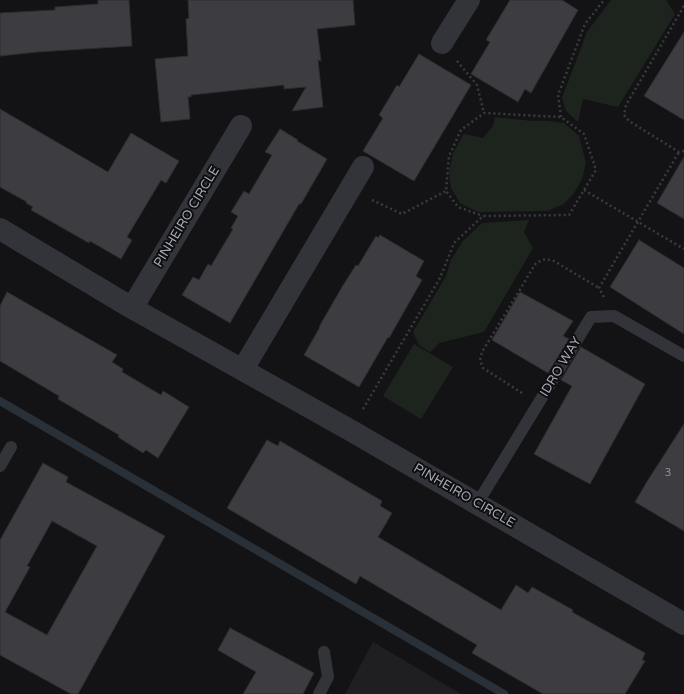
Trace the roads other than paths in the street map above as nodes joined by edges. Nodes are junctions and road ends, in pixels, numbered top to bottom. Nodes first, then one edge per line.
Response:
1 (469, 0) edge
2 (442, 43) road end
3 (241, 126) dead end
4 (363, 167) dead end
5 (0, 229) edge
6 (132, 308) junction
7 (684, 356) edge
8 (243, 369) junction
9 (11, 448) dead end
10 (0, 466) edge
11 (477, 504) junction
12 (684, 624) edge
13 (324, 652) dead end
14 (319, 694) edge

1 - 2 street
3 - 6 street, PINHEIRO CIRCLE
4 - 8 street
5 - 6 street, PINHEIRO CIRCLE
6 - 8 street, PINHEIRO CIRCLE
7 - 11 lane, IDRO WAY
8 - 11 street, PINHEIRO CIRCLE
9 - 10 lane
11 - 12 street, PINHEIRO CIRCLE
13 - 14 lane

